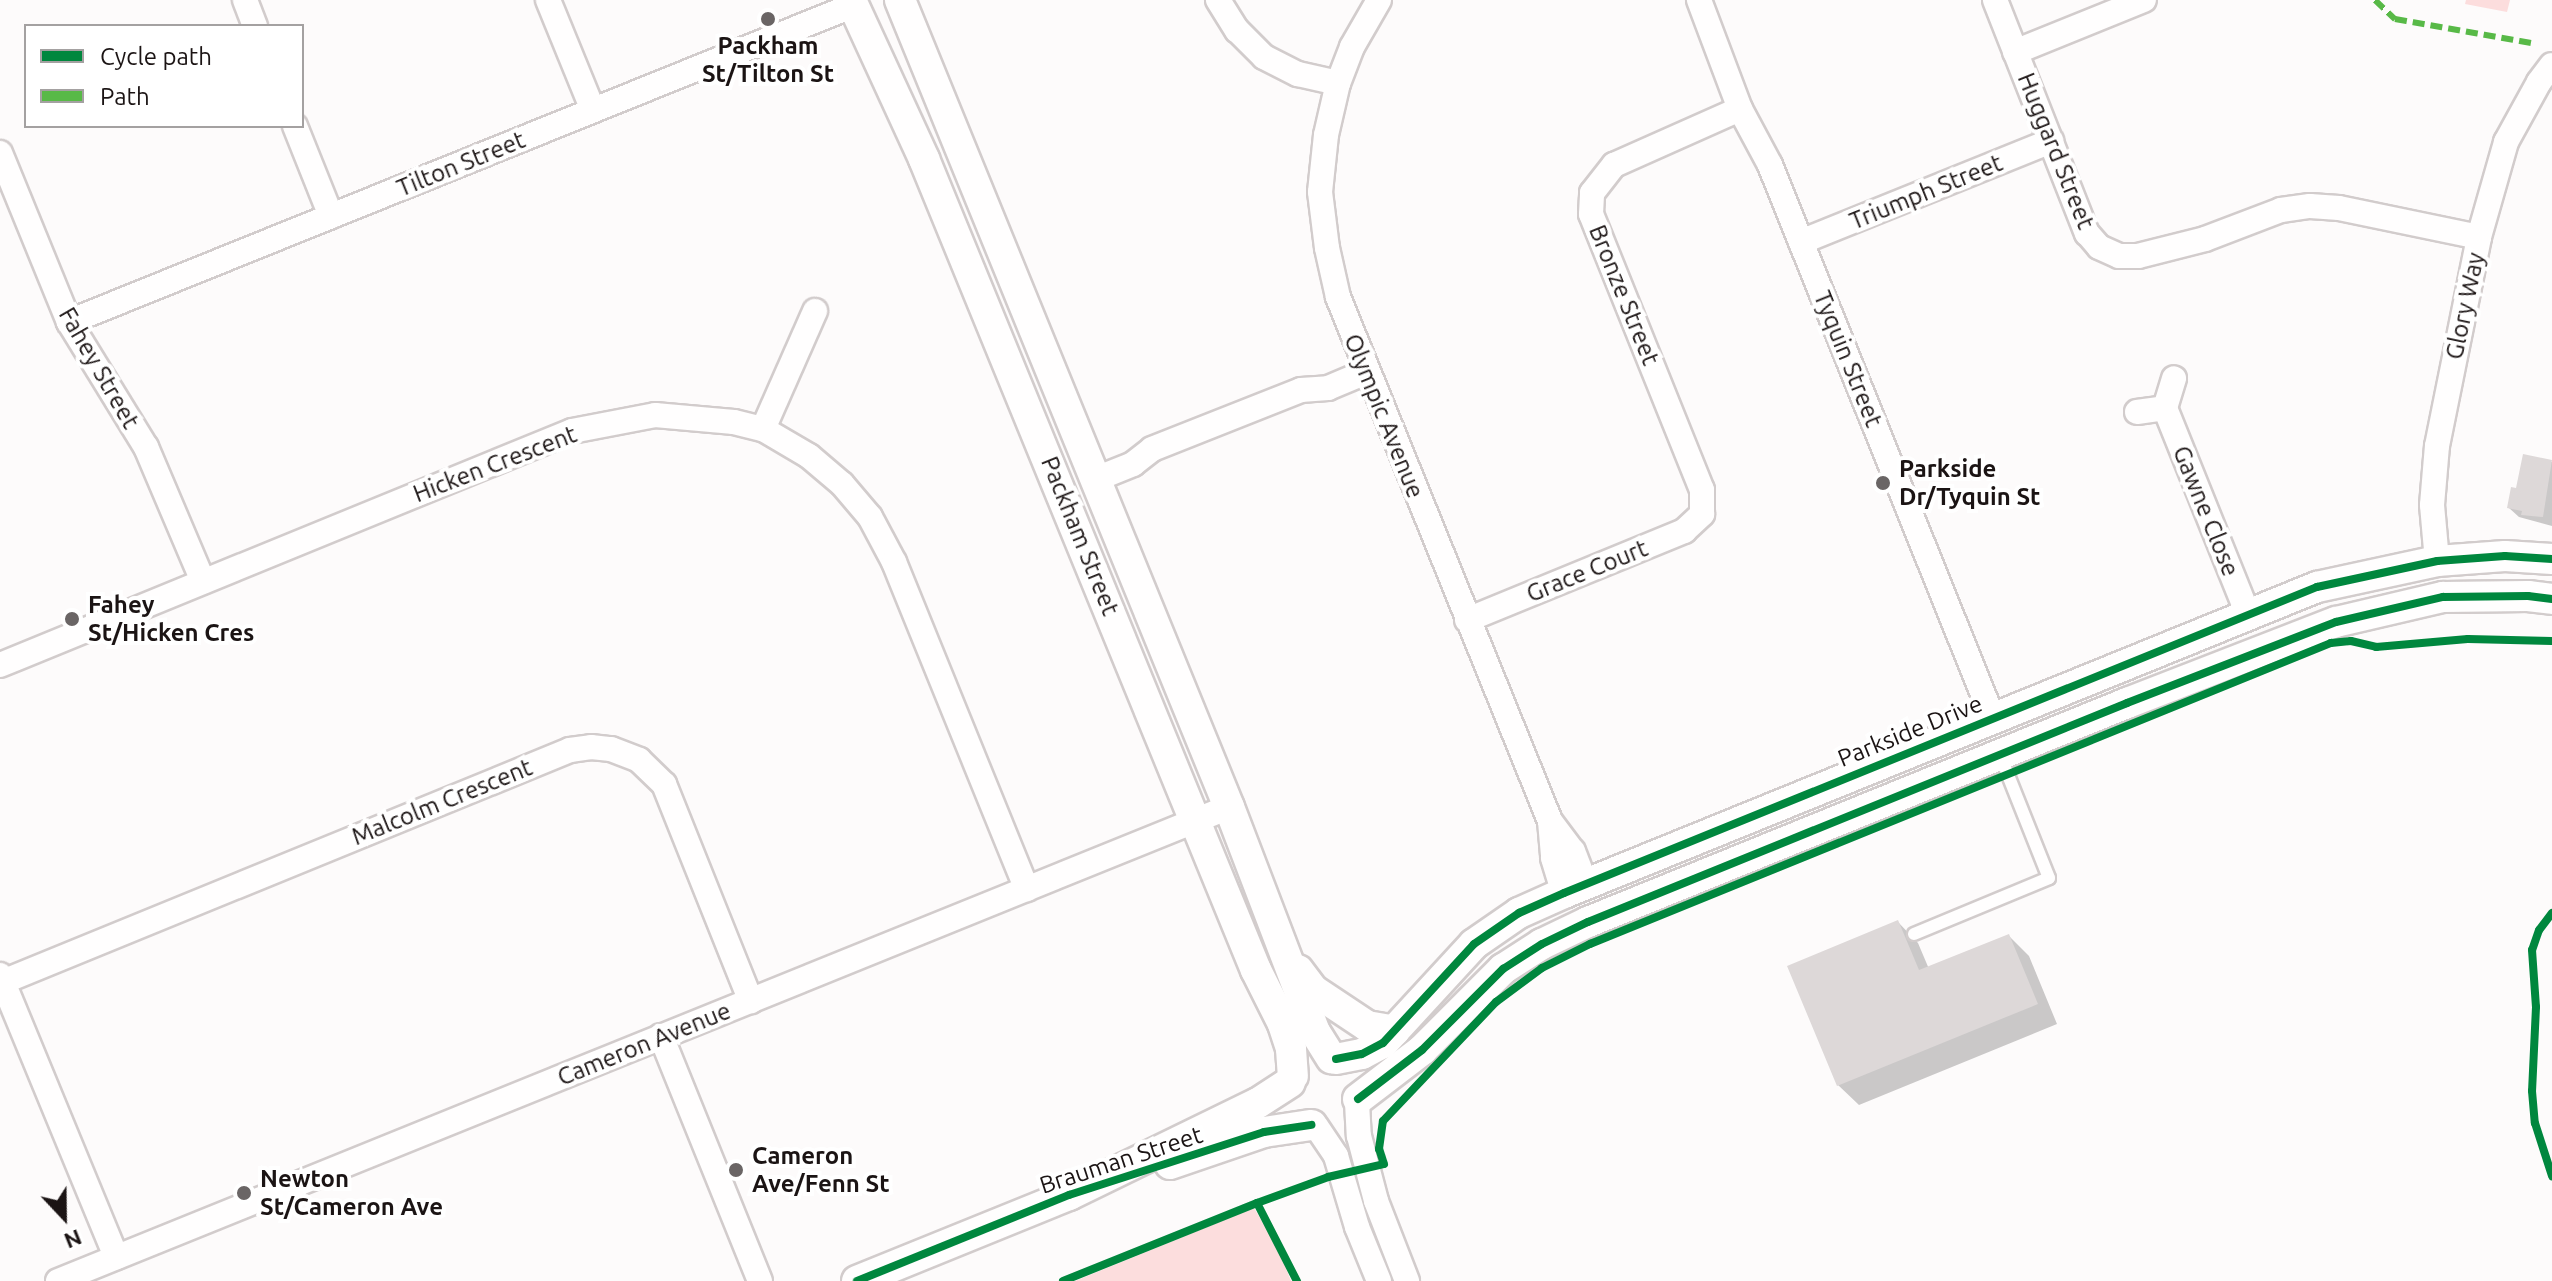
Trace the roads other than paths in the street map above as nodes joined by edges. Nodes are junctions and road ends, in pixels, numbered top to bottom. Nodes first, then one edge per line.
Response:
1 (245, 0) edge
2 (548, 0) edge
3 (900, 0) edge
4 (1218, 0) edge
5 (1379, 0) edge
6 (1699, 0) edge
7 (1995, 0) edge
8 (2144, 0) edge
9 (857, 2) edge
10 (254, 24) edge
11 (2015, 52) junction
12 (2552, 65) edge
13 (1338, 83) junction
14 (1740, 109) junction
15 (593, 110) junction
16 (296, 128) edge
17 (2051, 141) junction
18 (0, 153) edge
19 (331, 216) junction
20 (2479, 237) junction
21 (1801, 242) junction
22 (815, 311) dead end
23 (69, 322) junction
24 (1363, 364) junction
25 (2174, 378) dead end
26 (2165, 408) junction
27 (2137, 412) dead end
28 (763, 429) junction
29 (1092, 472) junction
30 (1060, 485) junction
31 (1702, 514) joint
32 (2552, 559) edge
33 (2437, 561) junction
34 (203, 581) junction
35 (2443, 597) junction
36 (2552, 599) edge
37 (2248, 614) junction
38 (1467, 620) junction
39 (0, 665) edge
40 (2114, 669) junction
41 (2127, 703) junction
42 (1993, 719) junction
43 (2003, 754) junction
44 (1229, 807) junction
45 (1195, 821) junction
46 (1027, 889) junction
47 (1575, 889) junction
48 (1588, 922) junction
49 (1914, 934) dead end
50 (1290, 958) junction
51 (1, 980) edge
52 (751, 1001) junction
53 (1395, 1031) junction
54 (661, 1036) junction
55 (1334, 1059) junction
56 (1292, 1079) junction
57 (1357, 1101) junction
58 (1314, 1126) junction
59 (1186, 1149) junction
60 (116, 1257) junction
61 (864, 1280) edge
62 (58, 1281) edge
63 (760, 1281) edge
64 (1379, 1281) edge
65 (1407, 1281) edge

1 - 10 street
2 - 15 street
3 - 29 street, Packham Street
4 - 13 street
5 - 13 street, Olympic Avenue
6 - 14 street, Tyquin Street
7 - 11 street, Huggard Street
8 - 11 street
9 - 15 street, Tilton Street
9 - 30 street, Packham Street
11 - 17 street, Huggard Street
12 - 20 street, Glory Way
13 - 24 street, Olympic Avenue
14 - 21 street, Tyquin Street
14 - 31 street, Bronze Street
15 - 19 street, Tilton Street
16 - 19 street
17 - 20 street, Huggard Street
17 - 21 street, Triumph Street
18 - 23 street, Fahey Street
19 - 23 street, Tilton Street
20 - 33 street, Glory Way
21 - 42 street, Tyquin Street
22 - 28 street
23 - 34 street, Fahey Street
24 - 29 street
24 - 38 street, Olympic Avenue
25 - 26 street
26 - 27 street
26 - 37 street, Gawne Close
28 - 34 street, Hicken Crescent
28 - 46 street, Hicken Crescent
29 - 30 street
29 - 44 street, Packham Street
30 - 45 street, Packham Street
31 - 38 street, Grace Court
32 - 33 street, Parkside Drive
33 - 35 street
33 - 37 street, Parkside Drive
34 - 39 street, Hicken Crescent
35 - 36 street
35 - 41 street
37 - 40 street, Parkside Drive
38 - 47 street, Olympic Avenue
40 - 41 street
40 - 42 street, Parkside Drive
41 - 43 street
42 - 43 street
42 - 47 street, Parkside Drive
43 - 48 street
43 - 49 lane
44 - 45 street, Cameron Avenue
44 - 50 street, Packham Street
45 - 46 street, Cameron Avenue
45 - 56 street, Packham Street
46 - 52 street, Cameron Avenue
47 - 48 street
47 - 53 street, Parkside Drive
48 - 57 street
50 - 53 street
50 - 55 street, Packham Street
51 - 52 street, Malcolm Crescent
51 - 60 street
52 - 54 street, Cameron Avenue
53 - 55 street, Parkside Drive
54 - 60 street, Cameron Avenue
54 - 63 street
55 - 56 street
55 - 57 street
56 - 58 street
56 - 59 street, Brauman Street
57 - 58 street
57 - 65 street
58 - 59 street, Brauman Street
58 - 64 street
59 - 61 street, Brauman Street
60 - 62 street, Cameron Avenue

